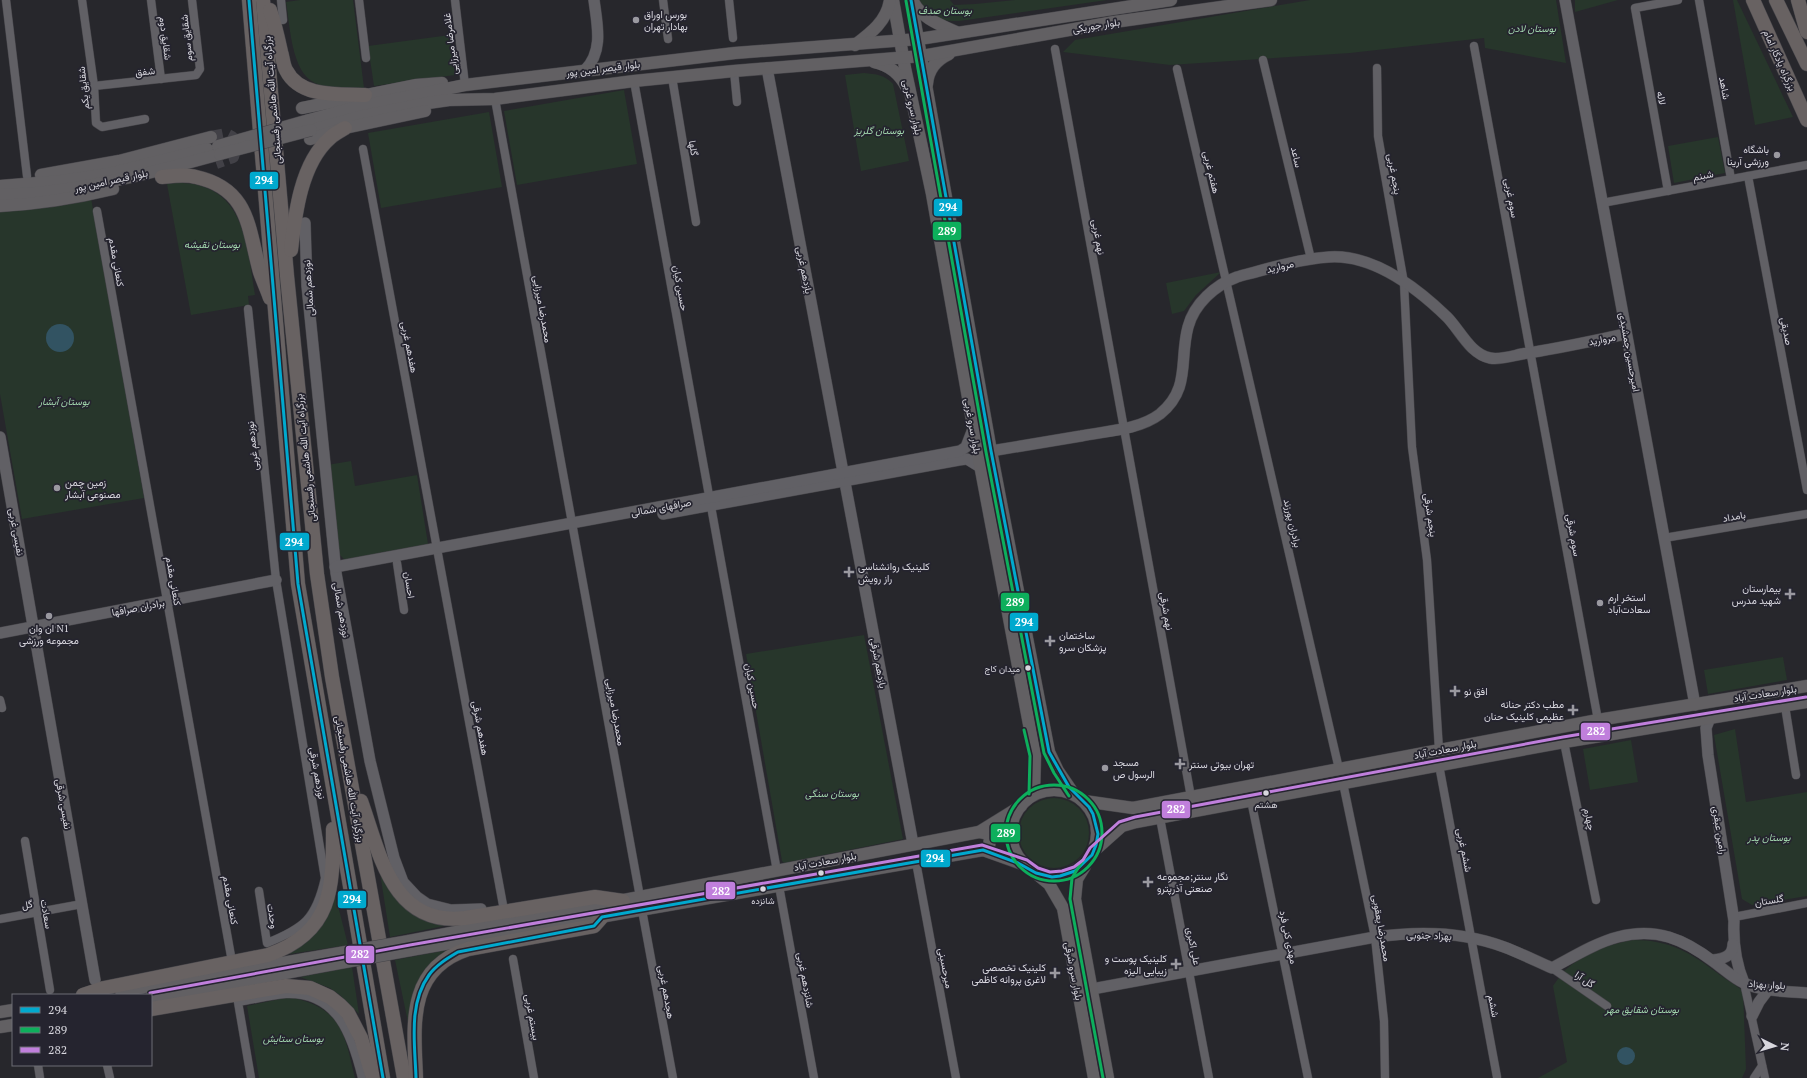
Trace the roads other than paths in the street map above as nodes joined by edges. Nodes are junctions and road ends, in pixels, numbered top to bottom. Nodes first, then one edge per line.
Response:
1 (6, 0) edge
2 (82, 0) edge
3 (151, 0) edge
4 (192, 0) edge
5 (249, 0) edge
6 (264, 0) edge
7 (281, 0) edge
8 (359, 0) edge
9 (455, 0) edge
10 (594, 0) edge
11 (663, 0) edge
12 (729, 0) edge
13 (891, 0) edge
14 (912, 0) edge
15 (1171, 0) edge
16 (1271, 0) edge
17 (1565, 0) edge
18 (1678, 0) edge
19 (1699, 0) edge
20 (1753, 0) edge
21 (1776, 0) edge
22 (1798, 0) edge
23 (1123, 3) edge
24 (4, 15) edge
25 (283, 20) dead end
26 (1807, 32) edge
27 (958, 33) junction
28 (733, 38) dead end
29 (668, 39) dead end
30 (919, 39) junction
31 (900, 41) junction
32 (854, 45) junction
33 (1474, 46) dead end
34 (808, 48) junction
35 (960, 49) junction
36 (1055, 49) dead end
37 (922, 56) junction
38 (366, 58) dead end
39 (903, 58) junction
40 (861, 60) junction
41 (1263, 60) dead end
42 (809, 64) junction
43 (1807, 64) edge
44 (767, 68) junction
45 (1377, 68) dead end
46 (1177, 69) dead end
47 (585, 70) junction
48 (734, 71) junction
49 (198, 73) joint
50 (672, 77) junction
51 (161, 79) junction
52 (634, 81) junction
53 (465, 85) junction
54 (94, 86) junction
55 (927, 93) junction
56 (365, 95) junction
57 (911, 98) junction
58 (495, 99) junction
59 (471, 100) junction
60 (737, 102) dead end
61 (302, 108) dead end
62 (145, 119) dead end
63 (1807, 120) edge
64 (345, 128) junction
65 (310, 130) junction
66 (935, 137) junction
67 (921, 139) junction
68 (363, 149) dead end
69 (216, 150) junction
70 (1807, 165) edge
71 (27, 176) junction
72 (1748, 176) junction
73 (162, 177) junction
74 (0, 178) edge
75 (1731, 179) junction
76 (0, 186) edge
77 (1668, 191) junction
78 (0, 194) edge
79 (1602, 204) junction
80 (0, 206) edge
81 (97, 211) dead end
82 (696, 222) dead end
83 (305, 223) dead end
84 (1311, 259) junction
85 (287, 276) junction
86 (1227, 281) junction
87 (1404, 283) junction
88 (248, 309) dead end
89 (276, 314) junction
90 (1626, 334) junction
91 (1530, 353) junction
92 (1124, 428) junction
93 (973, 429) junction
94 (0, 437) edge
95 (991, 451) junction
96 (980, 467) junction
97 (844, 477) junction
98 (1807, 490) edge
99 (5, 493) edge
100 (710, 502) junction
101 (1807, 514) edge
102 (572, 527) junction
103 (1664, 538) junction
104 (438, 552) junction
105 (397, 563) junction
106 (336, 570) junction
107 (276, 580) junction
108 (167, 601) junction
109 (404, 610) dead end
110 (33, 627) junction
111 (0, 633) edge
112 (1807, 686) edge
113 (1807, 702) edge
114 (1695, 705) junction
115 (1785, 706) junction
116 (1710, 718) junction
117 (1598, 720) junction
118 (1694, 721) junction
119 (1706, 738) junction
120 (1564, 742) junction
121 (1439, 750) junction
122 (1439, 765) junction
123 (349, 769) junction
124 (1339, 769) junction
125 (1315, 774) junction
126 (1796, 774) dead end
127 (1343, 783) junction
128 (1316, 788) junction
129 (334, 792) junction
130 (1073, 793) junction
131 (1034, 794) junction
132 (1191, 797) junction
133 (1251, 800) junction
134 (1084, 801) junction
135 (1021, 806) junction
136 (1160, 818) junction
137 (979, 832) junction
138 (24, 841) dead end
139 (913, 844) junction
140 (983, 850) junction
141 (1094, 851) junction
142 (916, 862) junction
143 (1087, 863) junction
144 (1025, 865) junction
145 (777, 871) junction
146 (1036, 873) junction
147 (779, 886) junction
148 (259, 891) dead end
149 (640, 897) junction
150 (1596, 900) dead end
151 (623, 901) junction
152 (1807, 903) edge
153 (82, 904) junction
154 (503, 905) joint
155 (642, 910) junction
156 (37, 912) junction
157 (602, 917) junction
158 (0, 919) edge
159 (1734, 919) junction
160 (1374, 937) junction
161 (1472, 938) junction
162 (1734, 939) junction
163 (267, 943) joint
164 (410, 946) junction
165 (1283, 955) junction
166 (231, 956) dead end
167 (513, 959) dead end
168 (1713, 960) junction
169 (306, 964) junction
170 (1552, 968) junction
171 (1189, 972) junction
172 (95, 980) dead end
173 (1744, 983) junction
174 (1807, 987) edge
175 (1092, 989) junction
176 (50, 990) dead end
177 (1768, 990) junction
178 (1807, 993) edge
179 (86, 994) edge
180 (107, 994) edge
181 (152, 998) edge
182 (1607, 1006) dead end
183 (152, 1009) edge
184 (12, 1010) edge
185 (0, 1012) edge
186 (1752, 1016) junction
187 (12, 1025) edge
188 (0, 1027) edge
189 (38, 1066) edge
190 (107, 1066) edge
191 (1762, 1066) junction
192 (1497, 1077) edge
193 (40, 1078) edge
194 (110, 1078) edge
195 (251, 1078) edge
196 (362, 1078) edge
197 (373, 1078) edge
198 (382, 1078) edge
199 (404, 1078) edge
200 (416, 1078) edge
201 (534, 1078) edge
202 (673, 1078) edge
203 (814, 1078) edge
204 (956, 1078) edge
205 (1094, 1078) edge
206 (1108, 1078) edge
207 (1209, 1078) edge
208 (1308, 1078) edge
209 (1385, 1078) edge
210 (1754, 1078) edge
211 (1765, 1078) edge

1 - 24 street
2 - 54 street, شقایق یکم
3 - 51 street, شقایق دوم
4 - 49 street, شقایق سوم
5 - 89 highway, بزرگراه آیت الله هاشمی رفسنجانی
6 - 56 highway
6 - 85 highway, بزرگراه آیت الله هاشمی رفسنجانی
7 - 25 street
8 - 38 street
9 - 53 street, غلامرضا میرزایی
10 - 47 street
11 - 29 street
12 - 28 street
13 - 31 main road
13 - 32 main road
14 - 27 main road
14 - 30 main road
15 - 23 main road, بلوار جوریکی
16 - 35 main road, بلوار جوریکی
17 - 79 street, امیرحسین جمشیدی
18 - 77 street, لاله
19 - 75 street, شاهد
20 - 63 highway, بزرگراه یادگار امام
21 - 43 highway
22 - 26 highway
23 - 27 main road, بلوار جوریکی
24 - 71 street
27 - 30 main road, بلوار جوریکی
30 - 31 main road, بلوار جوریکی
30 - 37 main road, بلوار سرو غربی
31 - 32 main road, بلوار قیصر امین پور
31 - 39 main road, بلوار سرو غربی
32 - 34 main road, بلوار قیصر امین پور
33 - 91 street, سوم غربی
34 - 42 main road
34 - 47 main road, بلوار قیصر امین پور
35 - 37 main road, بلوار جوریکی
35 - 55 main road
36 - 92 street, نهم غربی
37 - 39 main road, بلوار جوریکی
37 - 55 main road, بلوار سرو غربی
39 - 40 main road, بلوار قیصر امین پور
39 - 57 main road, بلوار سرو غربی
40 - 42 main road, بلوار قیصر امین پور
40 - 57 main road
41 - 84 street, ساعد
42 - 44 main road, بلوار قیصر امین پور
44 - 48 main road, بلوار قیصر امین پور
44 - 97 street, یازدهم غربی
45 - 87 street, پنجم غربی
46 - 86 street, هفتم غربی
47 - 53 main road, بلوار قیصر امین پور
48 - 50 main road, بلوار قیصر امین پور
48 - 60 street
49 - 51 street, شفق
50 - 52 main road, بلوار قیصر امین پور
50 - 82 street, گلها
51 - 54 street, شفق
52 - 58 main road, بلوار قیصر امین پور
52 - 100 street, حسین کیان
53 - 56 main road
53 - 65 main road, بلوار قیصر امین پور
54 - 62 street, شقایق یکم
55 - 66 main road, بلوار سرو غربی
56 - 61 main road
57 - 67 main road, بلوار سرو غربی
58 - 59 main road, بلوار قیصر امین پور
58 - 102 street, محمدرضا میرزایی
59 - 64 main road
59 - 65 main road, بلوار قیصر امین پور
64 - 65 main road
64 - 85 highway
65 - 69 main road, bridge
66 - 67 main road
66 - 95 main road, بلوار سرو غربی
67 - 93 main road, بلوار سرو غربی
68 - 104 street, هفدهم غربی
69 - 71 main road
69 - 73 main road
69 - 76 main road, بلوار قیصر امین پور
69 - 78 main road, بلوار قیصر امین پور
70 - 72 street, شبنم
71 - 74 main road
72 - 75 street, شبنم
72 - 98 street, صدیقی
73 - 80 main road
73 - 89 highway
75 - 77 street, شبنم
77 - 79 street, شبنم
79 - 90 street, امیرحسین جمشیدی
81 - 108 street, کنعانی مقدم
83 - 106 street, نوزدهم شمالی
84 - 86 street, مروارید
84 - 87 street, مروارید
85 - 123 highway, بزرگراه آیت الله هاشمی رفسنجانی
86 - 92 street, مروارید
86 - 124 street, برادران پورزند
87 - 91 street, مروارید
87 - 121 street, پنجم شرقی
88 - 107 street, نوزدهم غربی
89 - 129 highway, بزرگراه آیت الله هاشمی رفسنجانی
90 - 91 street, مروارید
90 - 103 street, امیرحسین جمشیدی
91 - 117 street, سوم شرقی
92 - 95 street, مروارید
92 - 132 street, نهم شرقی
93 - 96 main road, بلوار سرو غربی
93 - 97 street, صرافهای شمالی
94 - 99 street, نفیسی غربی
95 - 130 main road, بلوار سرو غربی
96 - 97 street, صرافهای شمالی
96 - 131 main road, بلوار سرو غربی
97 - 100 street, صرافهای شمالی
97 - 139 street, یازدهم شرقی
99 - 110 street, نفیسی غربی
100 - 102 street, صرافهای شمالی
100 - 145 street, حسین کیان
101 - 103 street, بامداد
102 - 104 street, صرافهای شمالی
102 - 149 street, محمدرضا میرزایی
103 - 114 street, امیرحسین جمشیدی
104 - 105 street, صرافهای شمالی
104 - 106 street, صرافهای شمالی
104 - 154 street, هفدهم شرقی
105 - 106 street, صرافهای شمالی
105 - 109 street, احسان
106 - 154 street, نوزدهم شمالی
107 - 108 street, برادران صرافها
107 - 163 street, نوزدهم شرقی
108 - 110 street, برادران صرافها
108 - 166 street, کنعانی مقدم
110 - 111 street, برادران صرافها
110 - 153 street, نفیسی شرقی
112 - 114 main road, بلوار سعادت آباد
113 - 115 main road, بلوار سعادت آباد
114 - 117 main road, بلوار سعادت آباد
115 - 116 main road, بلوار سعادت آباد
115 - 126 street
116 - 118 main road, بلوار سعادت آباد
116 - 119 street, رامین عبقری
117 - 121 main road, بلوار سعادت آباد
118 - 119 street, رامین عبقری
118 - 120 main road, بلوار سعادت آباد
119 - 159 street, رامین عبقری
120 - 122 main road, بلوار سعادت آباد
120 - 150 street, چهارم
121 - 124 main road, بلوار سعادت آباد
122 - 127 main road, بلوار سعادت آباد
122 - 161 street, ششم غربی
123 - 151 highway
123 - 199 highway, بزرگراه آیت الله هاشمی رفسنجانی
124 - 125 main road, بلوار سعادت آباد
125 - 128 main road
125 - 132 main road, بلوار سعادت آباد
127 - 128 main road, بلوار سعادت آباد
127 - 160 street, محمدرضا یعقوبی
128 - 133 main road, بلوار سعادت آباد
129 - 179 highway
129 - 198 highway, بزرگراه آیت الله هاشمی رفسنجانی
130 - 131 main road
130 - 134 main road
131 - 135 main road
132 - 134 main road, بلوار سعادت آباد
133 - 136 main road, بلوار سعادت آباد
133 - 165 street, مهدی کنی فرد
134 - 141 main road
135 - 137 main road, بلوار سعادت آباد
135 - 144 main road
136 - 141 main road, بلوار سعادت آباد
136 - 171 street, علی اکبری
137 - 139 main road, بلوار سعادت آباد
137 - 140 main road
138 - 156 street, سعادت
139 - 145 main road, بلوار سعادت آباد
140 - 142 main road, بلوار سعادت آباد
140 - 144 main road, بلوار سعادت آباد
141 - 143 main road
142 - 147 main road, بلوار سعادت آباد
142 - 204 street, میرحسینی
143 - 146 main road
143 - 175 main road, بلوار سرو شرقی
144 - 146 main road
145 - 149 main road, بلوار سعادت آباد
146 - 205 main road, بلوار سرو شرقی
147 - 155 main road, بلوار سعادت آباد
147 - 203 street, شانزدهم غربی
148 - 163 street, وحدت
149 - 151 main road, بلوار سعادت آباد
151 - 164 main road, بلوار سعادت آباد
152 - 159 street, گلستان
153 - 156 street, گل
153 - 172 street, نفیسی شرقی
155 - 157 main road, بلوار سعادت آباد
155 - 202 street, هجدهم غربی
156 - 158 street, گل
156 - 176 street, سعادت
157 - 164 main road, بلوار سعادت آباد
157 - 200 highway
159 - 162 street, رامین عبقری
159 - 173 street, رامین عبقری
160 - 161 street, بهزاد جنوبی
160 - 165 street, بهزاد جنوبی
160 - 209 street, محمدرضا یعقوبی
161 - 170 street, بهزاد جنوبی
161 - 192 street, ششم
162 - 168 street
162 - 173 street, رامین عبقری
164 - 169 main road, bridge
165 - 171 street, بهزاد جنوبی
165 - 208 street, مهدی کنی فرد
167 - 201 street, بیستم غربی
168 - 170 street
168 - 173 street
169 - 180 main road
169 - 181 main road
170 - 182 street, گل آرا
171 - 175 street, بهزاد جنوبی
171 - 207 street, علی اکبری
173 - 174 street, بلوار بهزاد
173 - 177 street, بلوار بهزاد
173 - 186 street
175 - 206 main road, بلوار سرو شرقی
177 - 178 street, بلوار بهزاد
177 - 186 street
183 - 197 highway
184 - 185 main road
186 - 191 street
187 - 188 main road
189 - 193 street
190 - 194 street
191 - 210 street
191 - 211 street
195 - 196 street

